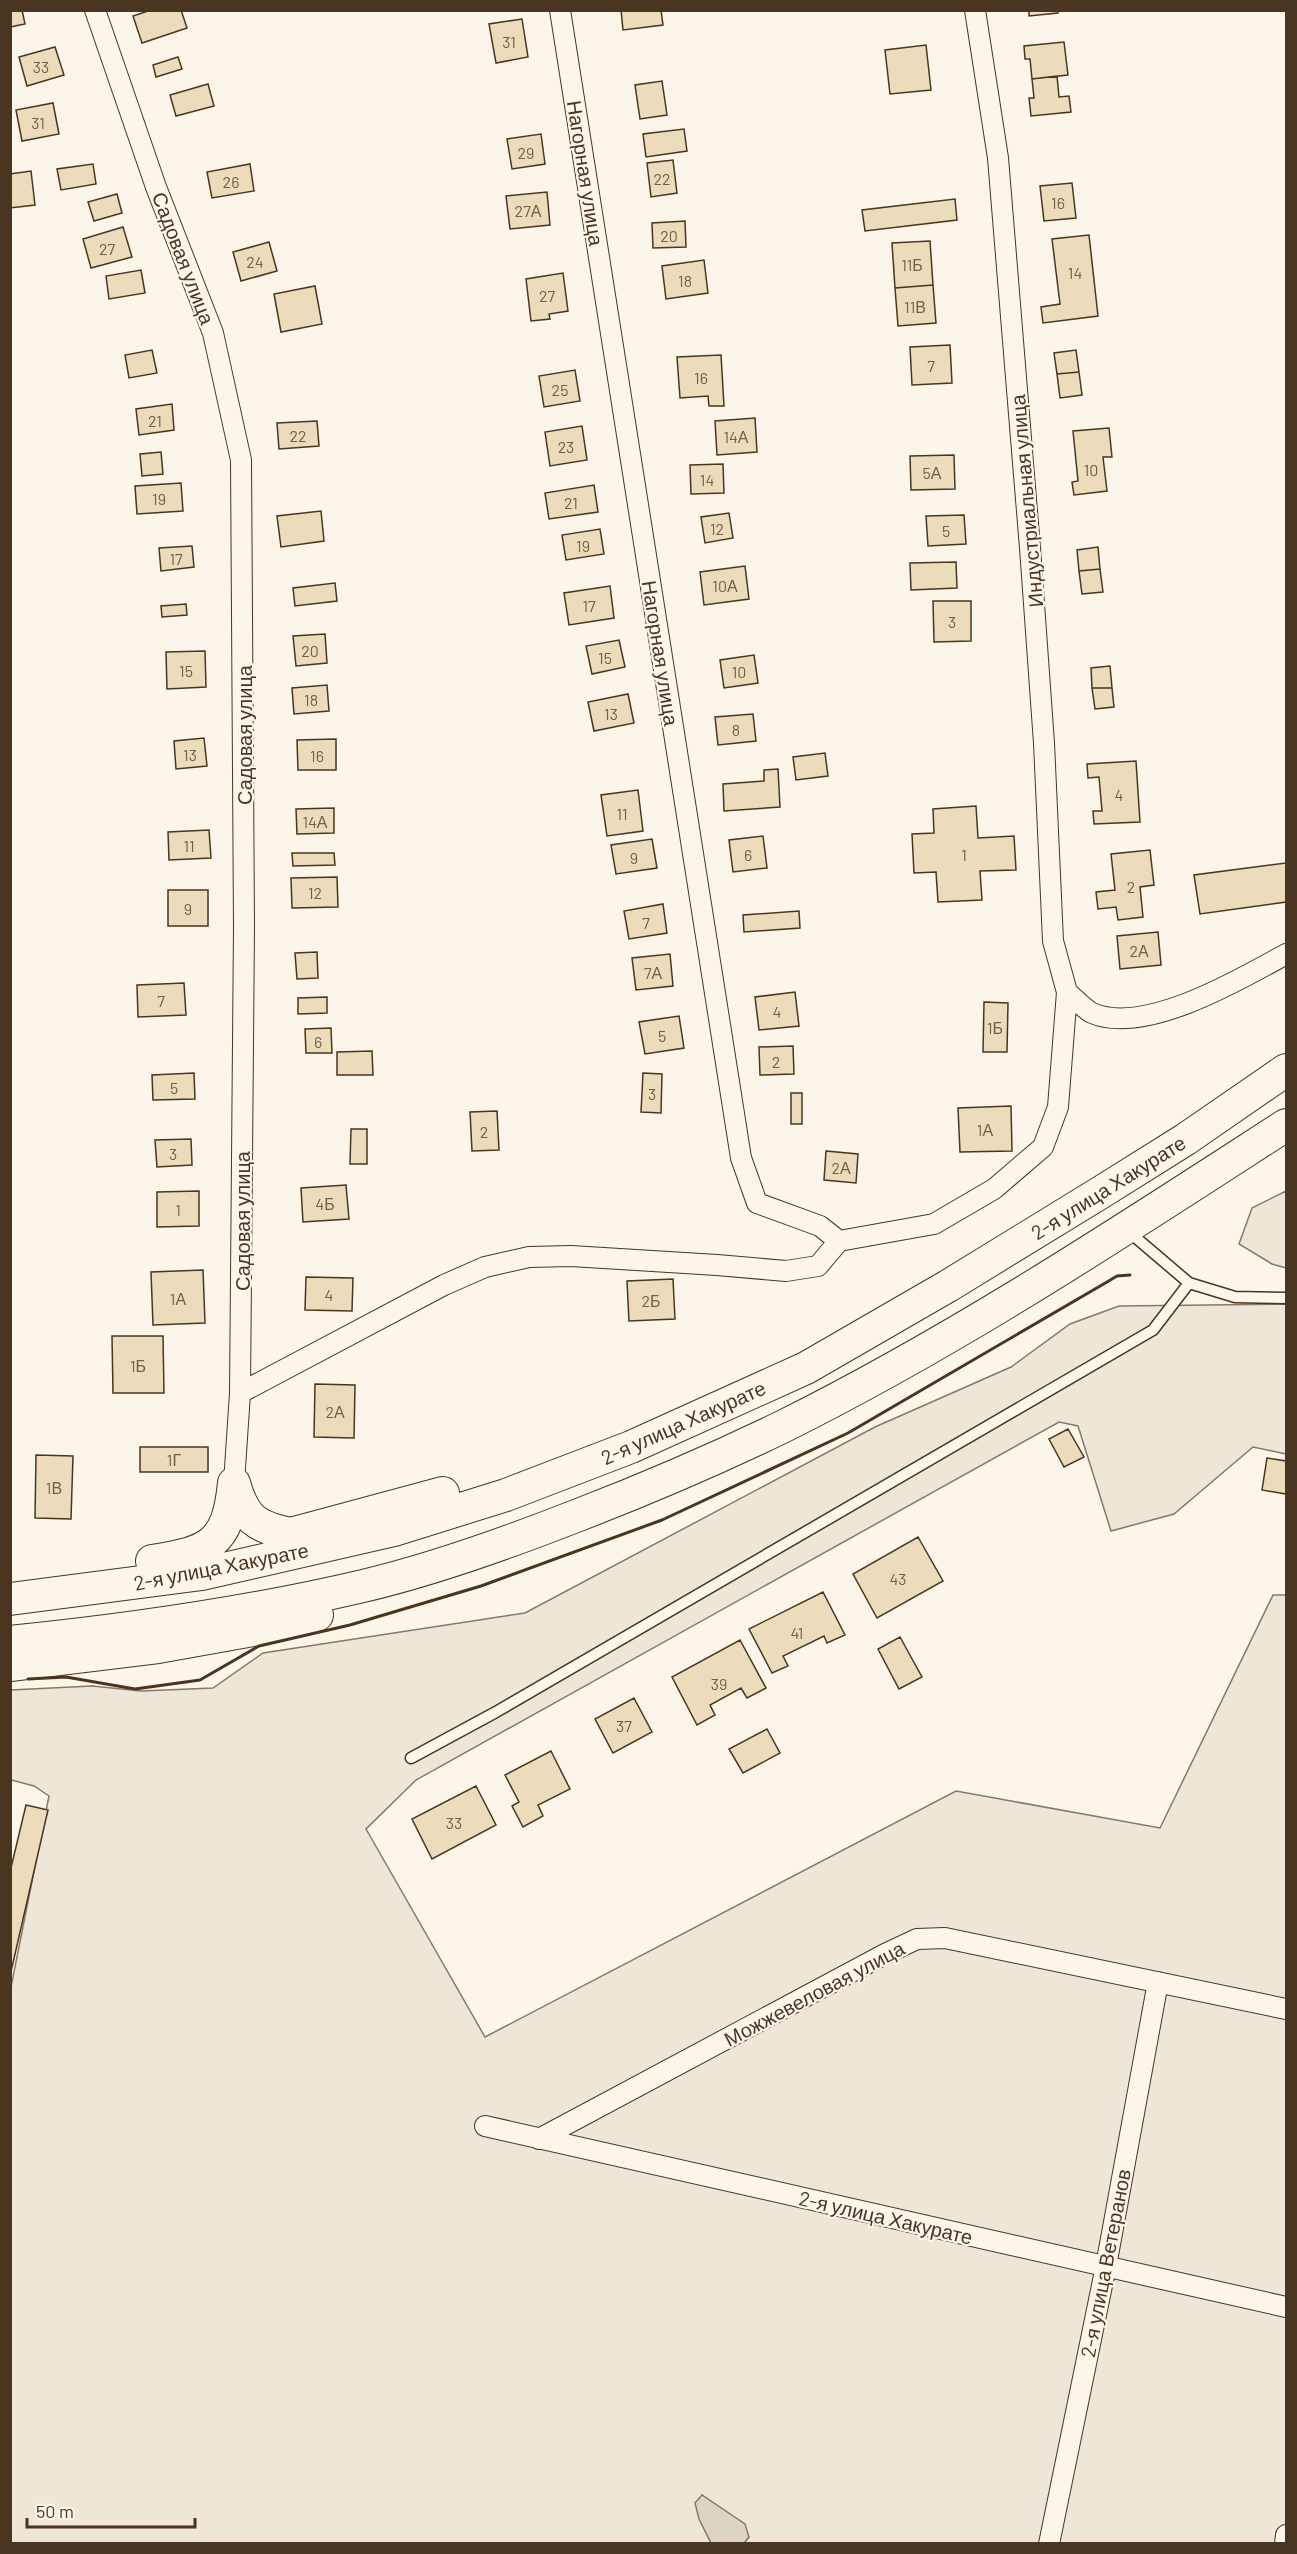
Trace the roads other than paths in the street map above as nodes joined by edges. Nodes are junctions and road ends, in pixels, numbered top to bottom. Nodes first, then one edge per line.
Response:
1 (95, 10) edge
2 (560, 10) edge
3 (975, 10) edge
4 (1287, 954) edge
5 (1067, 992) junction
6 (1287, 1070) edge
7 (1287, 1125) edge
8 (1125, 1229) junction
9 (839, 1241) junction
10 (1189, 1283) junction
11 (1287, 1298) edge
12 (875, 1328) junction
13 (240, 1394) junction
14 (234, 1483) junction
15 (291, 1534) junction
16 (509, 1542) junction
17 (187, 1555) junction
18 (10, 1580) edge
19 (10, 1599) edge
20 (10, 1642) edge
21 (10, 1665) edge
22 (411, 1758) dead end
23 (1158, 1982) junction
24 (1287, 2009) edge
25 (486, 2126) dead end
26 (539, 2139) junction
27 (1106, 2266) junction
28 (1287, 2307) edge
29 (1287, 2535) edge
30 (1049, 2544) edge
31 (1285, 2544) edge

1 - 13 street, Садовая улица
2 - 9 street, Нагорная улица
3 - 5 street, Индустриальная улица
4 - 5 street
5 - 9 street, Индустриальная улица
6 - 12 main road, 2-я улица Хакурате
7 - 8 main road
8 - 10 lane
8 - 16 main road
9 - 13 street
10 - 11 lane
10 - 22 lane
12 - 15 main road
12 - 19 main road, 2-я улица Хакурате
13 - 14 street, Садовая улица
14 - 15 main road
14 - 17 main road
15 - 17 main road
16 - 20 main road
16 - 21 main road
17 - 18 main road
23 - 24 street, Можжевеловая улица
23 - 26 street, Можжевеловая улица
23 - 27 street, 2-я улица Ветеранов
25 - 26 street, 2-я улица Хакурате
26 - 27 street, 2-я улица Хакурате
27 - 28 street, 2-я улица Хакурате
27 - 30 street, 2-я улица Ветеранов
29 - 31 street

